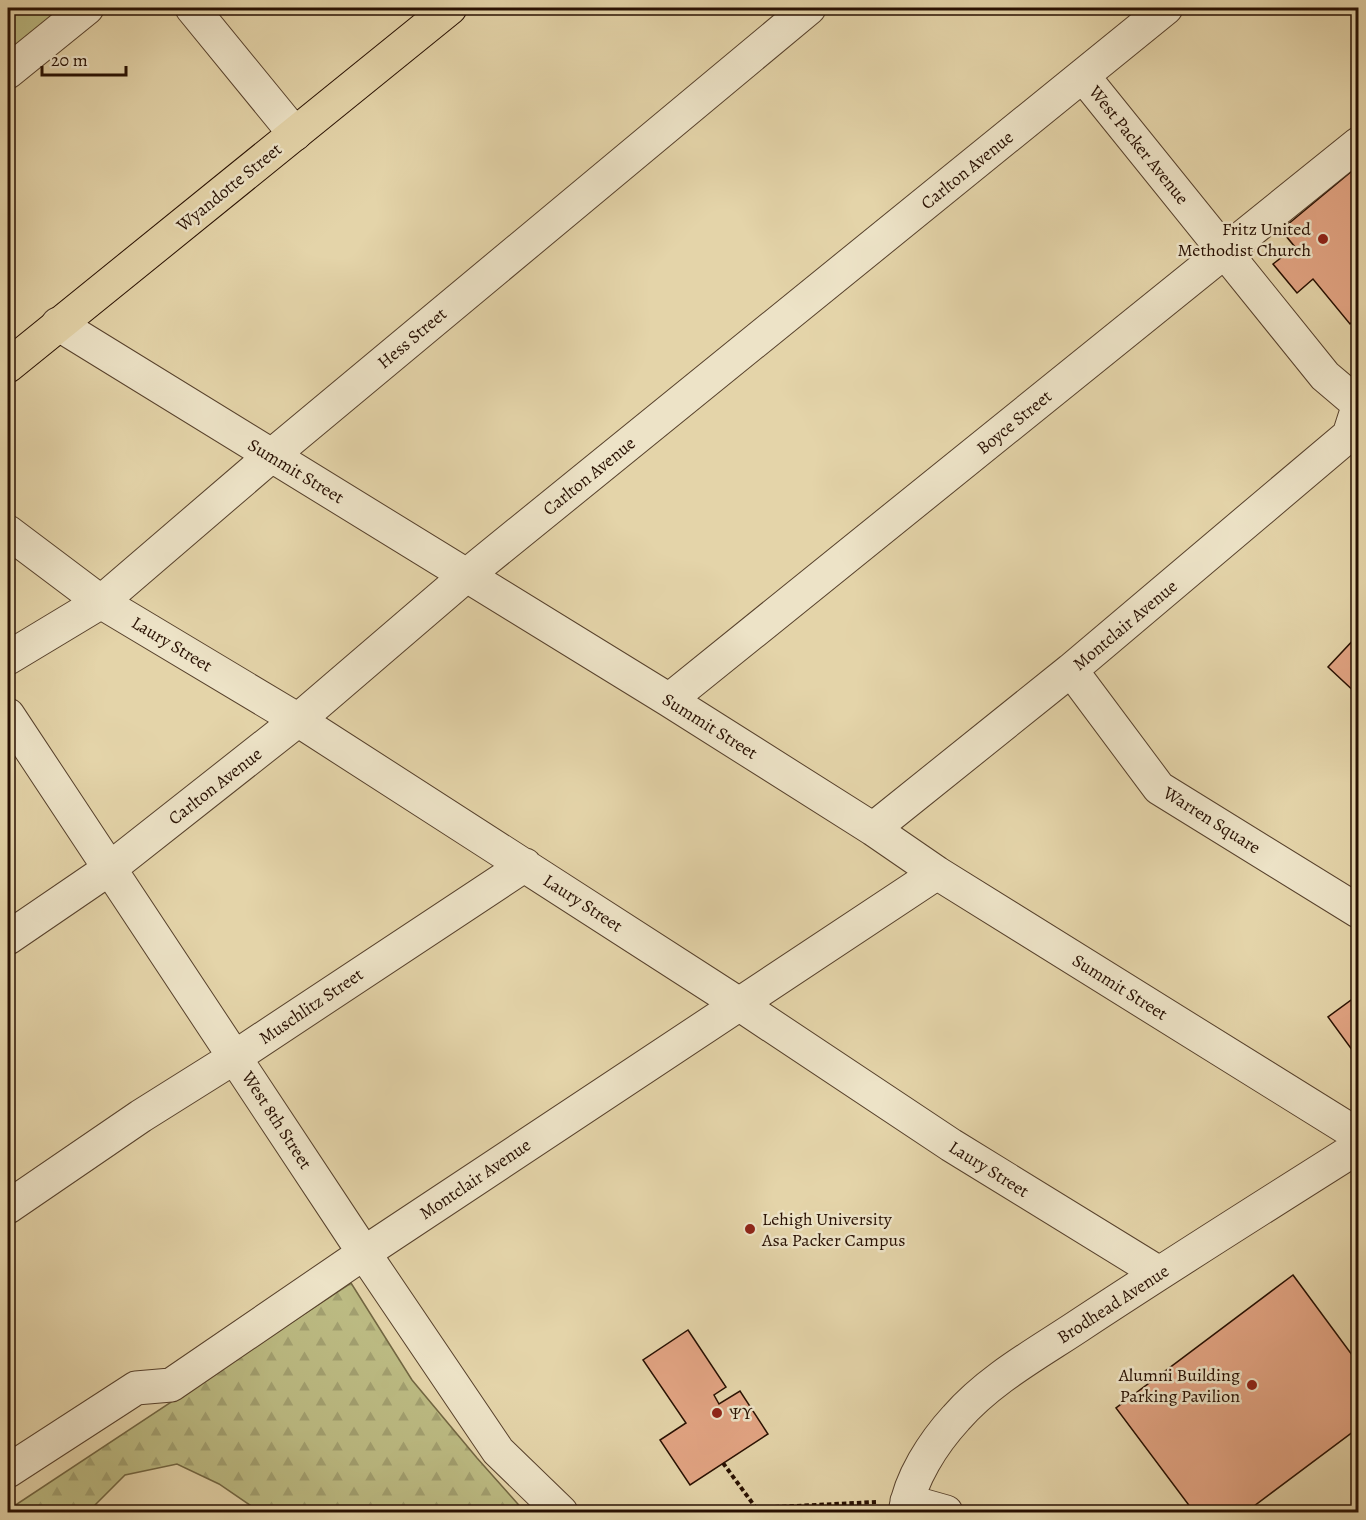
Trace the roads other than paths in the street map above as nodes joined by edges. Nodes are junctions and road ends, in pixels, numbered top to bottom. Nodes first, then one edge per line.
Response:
1 (87, 8) edge
2 (192, 8) edge
3 (450, 8) edge
4 (809, 8) edge
5 (1166, 8) edge
6 (8, 72) edge
7 (1083, 76) junction
8 (295, 134) junction
9 (1359, 144) edge
10 (1225, 251) junction
11 (58, 324) junction
12 (8, 366) edge
13 (1359, 406) edge
14 (271, 456) junction
15 (8, 532) edge
16 (467, 576) junction
17 (100, 602) junction
18 (8, 658) edge
19 (1071, 670) junction
20 (669, 700) junction
21 (8, 715) edge
22 (298, 720) junction
23 (873, 829) junction
24 (525, 865) junction
25 (109, 869) junction
26 (937, 873) junction
27 (1359, 911) edge
28 (8, 938) edge
29 (739, 1004) junction
30 (235, 1057) junction
31 (1359, 1135) edge
32 (1359, 1147) edge
33 (8, 1207) edge
34 (364, 1253) junction
35 (1159, 1273) junction
36 (8, 1471) edge
37 (899, 1505) edge
38 (561, 1512) edge
39 (946, 1512) edge

1 - 6 street
2 - 8 street
3 - 8 main road, Wyandotte Street
4 - 14 street, Hess Street
5 - 7 street, Carlton Avenue
7 - 10 street, West Packer Avenue
7 - 16 street, Carlton Avenue
8 - 11 main road, Wyandotte Street
9 - 10 street, Boyce Street
10 - 13 street, West Packer Avenue
10 - 20 street, Boyce Street
11 - 12 main road, Wyandotte Street
11 - 14 street, Summit Street
13 - 19 street, Montclair Avenue
14 - 16 street, Summit Street
14 - 17 street, Hess Street
15 - 17 street, Laury Street
16 - 20 street, Summit Street
16 - 22 street, Carlton Avenue
17 - 18 street, Hess Street
17 - 22 street, Laury Street
19 - 23 street, Montclair Avenue
19 - 27 street, Warren Square
20 - 23 street, Summit Street
21 - 25 street, West 8th Street
22 - 24 street, Laury Street
22 - 25 street, Carlton Avenue
23 - 26 street, Summit Street
24 - 29 street, Laury Street
24 - 30 street, Muschlitz Street
25 - 28 street, Carlton Avenue
25 - 30 street, West 8th Street
26 - 29 street, Montclair Avenue
26 - 31 street, Summit Street
29 - 34 street, Montclair Avenue
29 - 35 street, Laury Street
30 - 33 street, Muschlitz Street
30 - 34 street, West 8th Street
32 - 35 street, Brodhead Avenue
34 - 36 street, Montclair Avenue
34 - 38 street, West 8th Street
35 - 37 street, Brodhead Avenue
37 - 39 street

